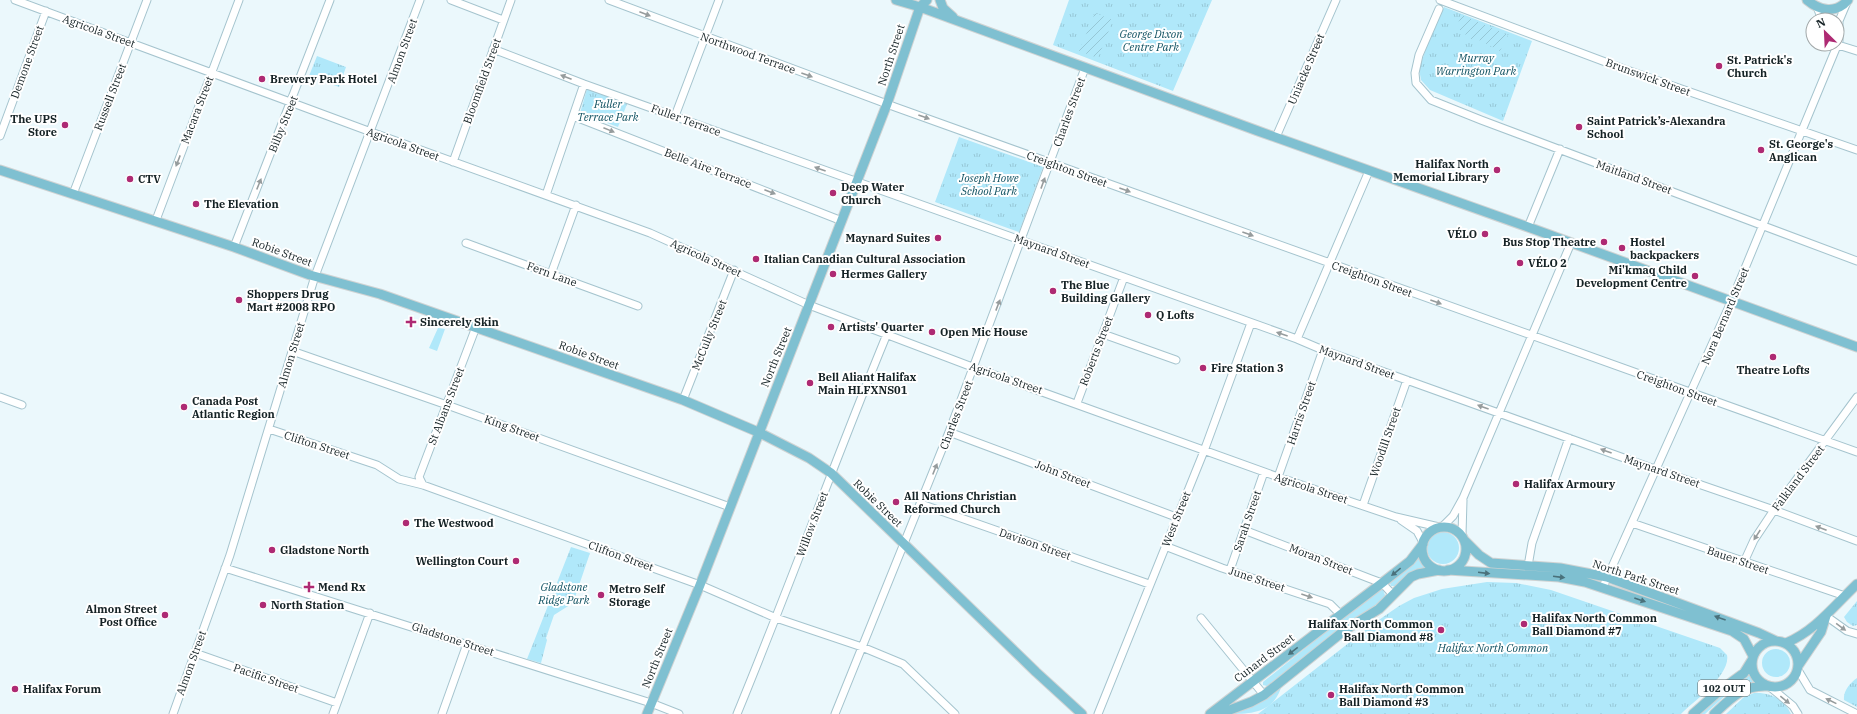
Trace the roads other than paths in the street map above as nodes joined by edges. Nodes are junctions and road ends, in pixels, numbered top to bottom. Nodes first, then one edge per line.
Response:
1 (15, 0) edge
2 (147, 0) edge
3 (239, 0) edge
4 (330, 0) edge
5 (420, 0) edge
6 (451, 0) edge
7 (510, 0) edge
8 (609, 0) edge
9 (719, 0) edge
10 (896, 0) edge
11 (927, 0) edge
12 (940, 0) edge
13 (1336, 0) edge
14 (1441, 0) edge
15 (1808, 0) edge
16 (1848, 1) edge
17 (919, 3) edge
18 (1817, 7) junction
19 (1438, 9) dead end
20 (46, 11) junction
21 (1819, 12) edge
22 (1841, 12) edge
23 (503, 20) junction
24 (959, 21) junction
25 (705, 37) junction
26 (130, 42) junction
27 (1845, 45) edge
28 (493, 49) junction
29 (1857, 51) edge
30 (1834, 52) edge
31 (1085, 68) junction
32 (211, 73) junction
33 (584, 84) junction
34 (291, 102) junction
35 (887, 104) junction
36 (573, 116) junction
37 (675, 116) junction
38 (1802, 131) junction
39 (371, 132) junction
40 (0, 136) edge
41 (1276, 138) junction
42 (1560, 150) junction
43 (1857, 150) edge
44 (453, 162) junction
45 (1051, 163) junction
46 (0, 170) edge
47 (1369, 171) junction
48 (857, 182) junction
49 (74, 194) junction
50 (546, 194) junction
51 (576, 206) junction
52 (156, 220) junction
53 (842, 220) junction
54 (1763, 226) junction
55 (1528, 227) junction
56 (1022, 240) junction
57 (466, 243) dead end
58 (1571, 243) junction
59 (234, 247) junction
60 (1857, 261) edge
61 (1330, 264) junction
62 (734, 270) junction
63 (551, 274) junction
64 (315, 276) junction
65 (1124, 277) junction
66 (1731, 302) junction
67 (638, 306) dead end
68 (809, 306) junction
69 (1251, 323) junction
70 (476, 327) junction
71 (887, 334) junction
72 (1103, 334) junction
73 (1532, 336) junction
74 (1297, 339) junction
75 (1857, 347) edge
76 (1323, 350) junction
77 (292, 351) junction
78 (1176, 360) dead end
79 (974, 367) junction
80 (1407, 380) junction
81 (1691, 393) junction
82 (0, 397) edge
83 (1857, 397) edge
84 (683, 400) junction
85 (1077, 403) junction
86 (22, 405) dead end
87 (447, 405) junction
88 (1500, 413) junction
89 (269, 429) junction
90 (758, 432) junction
91 (950, 432) junction
92 (1569, 438) junction
93 (1826, 441) junction
94 (1204, 451) junction
95 (1857, 452) edge
96 (1656, 469) junction
97 (1264, 472) junction
98 (831, 473) junction
99 (1278, 477) junction
100 (423, 485) junction
101 (1463, 498) junction
102 (920, 504) junction
103 (1363, 505) junction
104 (730, 507) junction
105 (1774, 510) junction
106 (1176, 517) junction
107 (1396, 517) junction
108 (1632, 523) junction
109 (1441, 527) junction
110 (1244, 530) junction
111 (1463, 538) junction
112 (1857, 542) edge
113 (1423, 543) junction
114 (903, 544) junction
115 (1170, 548) dead end
116 (1744, 562) junction
117 (1528, 566) junction
118 (225, 568) junction
119 (1230, 570) junction
120 (1444, 570) junction
121 (1607, 577) junction
122 (1149, 584) junction
123 (1382, 584) junction
124 (1857, 584) edge
125 (700, 585) junction
126 (1603, 587) junction
127 (1393, 595) junction
128 (1845, 596) junction
129 (370, 613) junction
130 (1340, 614) junction
131 (1826, 616) junction
132 (776, 618) junction
133 (1201, 618) dead end
134 (1857, 634) edge
135 (1781, 642) junction
136 (467, 644) junction
137 (862, 647) junction
138 (195, 653) junction
139 (1753, 658) junction
140 (1798, 668) junction
141 (1253, 682) junction
142 (1768, 687) junction
143 (1264, 695) junction
144 (337, 703) junction
145 (652, 703) junction
146 (173, 714) edge
147 (333, 714) edge
148 (442, 714) edge
149 (647, 714) edge
150 (679, 714) edge
151 (737, 714) edge
152 (835, 714) edge
153 (955, 714) edge
154 (1082, 714) edge
155 (1098, 714) edge
156 (1210, 714) edge
157 (1219, 714) edge
158 (1693, 714) edge
159 (1714, 714) edge
160 (1798, 714) edge
161 (1857, 714) edge

1 - 20 street, Agricola Street
2 - 26 street, Russell Street
3 - 32 street, Macara Street
4 - 34 street, Bilby Street
5 - 39 street, Almon Street
6 - 23 street
7 - 23 street, Bloomfield Street
8 -> 25 street, Northwood Terrace
9 - 25 street
10 - 17 main road
11 - 17 main road, North Street
12 - 24 main road
13 - 41 street, Uniacke Street
14 - 38 street, Brunswick Street
15 - 18 main road
16 - 18 main road
16 - 22 street
17 - 24 main road
17 - 35 main road, North Street
18 - 21 street
19 - 42 street, Maitland Street
20 - 26 street, Agricola Street
20 - 40 street, Demone Street
23 - 28 street, Bloomfield Street
24 - 31 main road
25 -> 35 street, Northwood Terrace
25 - 37 street
26 - 32 street, Agricola Street
26 - 49 street, Russell Street
27 - 29 street
33 -> 28 street, Fuller Terrace
28 - 44 street, Bloomfield Street
30 - 38 street, Nora Bernard Street
31 - 41 main road
31 - 45 street, Charles Street
32 - 34 street, Agricola Street
32 -> 52 street, Macara Street
33 - 36 street
33 - 37 street, Fuller Terrace
34 - 39 street, Agricola Street
59 -> 34 street, Bilby Street
35 -> 45 street, Creighton Street
35 - 48 main road, North Street
36 - 50 street
36 -> 53 street, Belle Aire Terrace
48 -> 37 street, Fuller Terrace
38 - 43 street, Brunswick Street
38 - 54 street, Nora Bernard Street
39 - 44 street, Agricola Street
39 - 64 street, Almon Street
41 - 47 main road
42 - 54 street, Maitland Street
42 - 55 street
44 - 50 street, Agricola Street
56 -> 45 street, Charles Street
45 -> 61 street, Creighton Street
46 - 49 main road, Robie Street
47 - 55 main road
47 - 61 street
48 - 53 main road, North Street
48 - 56 street, Maynard Street
49 - 52 main road, Robie Street
50 - 51 street, Agricola Street
51 - 62 street, Agricola Street
51 - 63 street
52 - 59 main road, Robie Street
53 - 68 main road, North Street
54 - 60 street, Maitland Street
54 - 66 street, Nora Bernard Street
55 - 58 main road
56 - 65 street, Maynard Street
79 -> 56 street, Charles Street
57 - 63 street, Fern Lane
58 - 66 main road
58 - 73 street
59 - 64 main road, Robie Street
61 -> 73 street, Creighton Street
61 - 74 street
62 - 68 street, Agricola Street
62 - 84 street, McCully Street
63 - 67 street, Fern Lane
64 - 70 main road, Robie Street
64 - 77 street, Almon Street
65 - 69 street, Maynard Street
65 - 72 street, Roberts Street
66 - 75 main road
66 - 81 street, Nora Bernard Street
68 - 71 street, Agricola Street
68 - 90 main road, North Street
74 -> 69 street, Maynard Street
69 - 94 street, West Street
70 - 84 main road, Robie Street
70 - 87 street, St Albans Street
71 - 79 street, Agricola Street
71 - 98 street, Willow Street
72 - 78 street
72 - 85 street, Roberts Street
73 - 81 street, Creighton Street
73 - 88 street
74 - 76 street, Maynard Street
76 - 80 street, Maynard Street
76 - 99 street, Harris Street
77 - 87 street, King Street
77 - 89 street, Almon Street
79 - 85 street, Agricola Street
79 - 91 street, Charles Street
88 -> 80 street, Maynard Street
80 - 103 street, Woodill Street
81 - 93 street, Creighton Street
81 - 96 street, Nora Bernard Street
82 - 86 street
83 - 93 street, Falkland Street
84 - 90 main road, Robie Street
85 - 94 street, Agricola Street
87 - 100 street, St Albans Street
87 - 104 street, King Street
88 - 92 street, Maynard Street
88 - 101 street
89 - 100 street, Clifton Street
89 - 118 street, Almon Street
90 - 98 main road, Robie Street
90 - 104 main road, North Street
102 -> 91 street, Charles Street
91 - 106 street, John Street
96 -> 92 street, Maynard Street
92 - 117 street
93 - 95 street, Creighton Street
93 - 105 street, Falkland Street
94 - 97 street, Agricola Street
94 - 106 street, West Street
96 - 105 street, Maynard Street
96 - 108 street, Nora Bernard Street
97 - 99 street, Agricola Street
97 - 110 street, Sarah Street
98 - 114 main road, Robie Street
98 - 132 street, Willow Street
99 - 103 street, Agricola Street
100 - 125 street, Clifton Street
101 - 109 street
101 - 111 street
102 - 114 street, Charles Street
102 - 122 street, Davison Street
103 - 107 street, Agricola Street
104 - 125 main road, North Street
112 -> 105 street, Maynard Street
105 -> 116 street, Falkland Street
106 - 122 street, West Street
107 - 109 street, Agricola Street
107 - 113 street, Agricola Street
108 - 116 street, Bauer Street
108 - 121 street, Nora Bernard Street
109 - 111 main road
109 - 113 main road
110 - 119 street, Sarah Street
110 - 123 street, Moran Street
111 - 117 main road, North Park Street
111 - 120 main road
113 - 120 main road
113 -> 123 main road, Cunard Street
114 - 137 street, Charles Street
114 - 154 main road, Robie Street
115 - 119 street, June Street
116 - 128 street, Bauer Street
117 - 121 main road, North Park Street
118 - 129 street, Gladstone Street
118 - 138 street, Almon Street
119 -> 130 street, June Street
120 -> 126 main road, North Park Street
120 - 127 main road
121 - 126 street, Nora Bernard Street
135 -> 121 main road, North Park Street
122 - 155 street, West Street
123 - 127 street, Moran Street
123 - 130 main road, Cunard Street
124 - 128 main road, 102 OUT
125 - 132 street, Clifton Street
125 - 145 main road, North Street
126 -> 139 main road, North Park Street
127 - 143 main road
128 - 131 main road, 102 OUT
129 - 136 street, Gladstone Street
129 - 144 street
130 -> 141 main road, Cunard Street
131 -> 134 street
131 - 135 main road, 102 OUT
131 - 140 main road
132 - 137 street, Clifton Street
132 - 151 street, Willow Street
133 - 141 street
135 - 139 main road, 102 OUT
135 - 140 main road
136 - 145 street, Gladstone Street
136 - 148 street
137 - 152 street, Charles Street
137 - 153 street, Clifton Street
138 - 144 street, Pacific Street
138 - 146 street, Almon Street
139 - 142 main road
139 - 158 main road, 102 OUT
140 - 142 main road
161 -> 140 street
141 - 143 street
141 - 156 main road, Cunard Street
142 - 159 main road
142 -> 160 street
143 - 157 main road
144 - 147 street
145 - 149 main road, North Street
145 - 150 street, Gladstone Street

